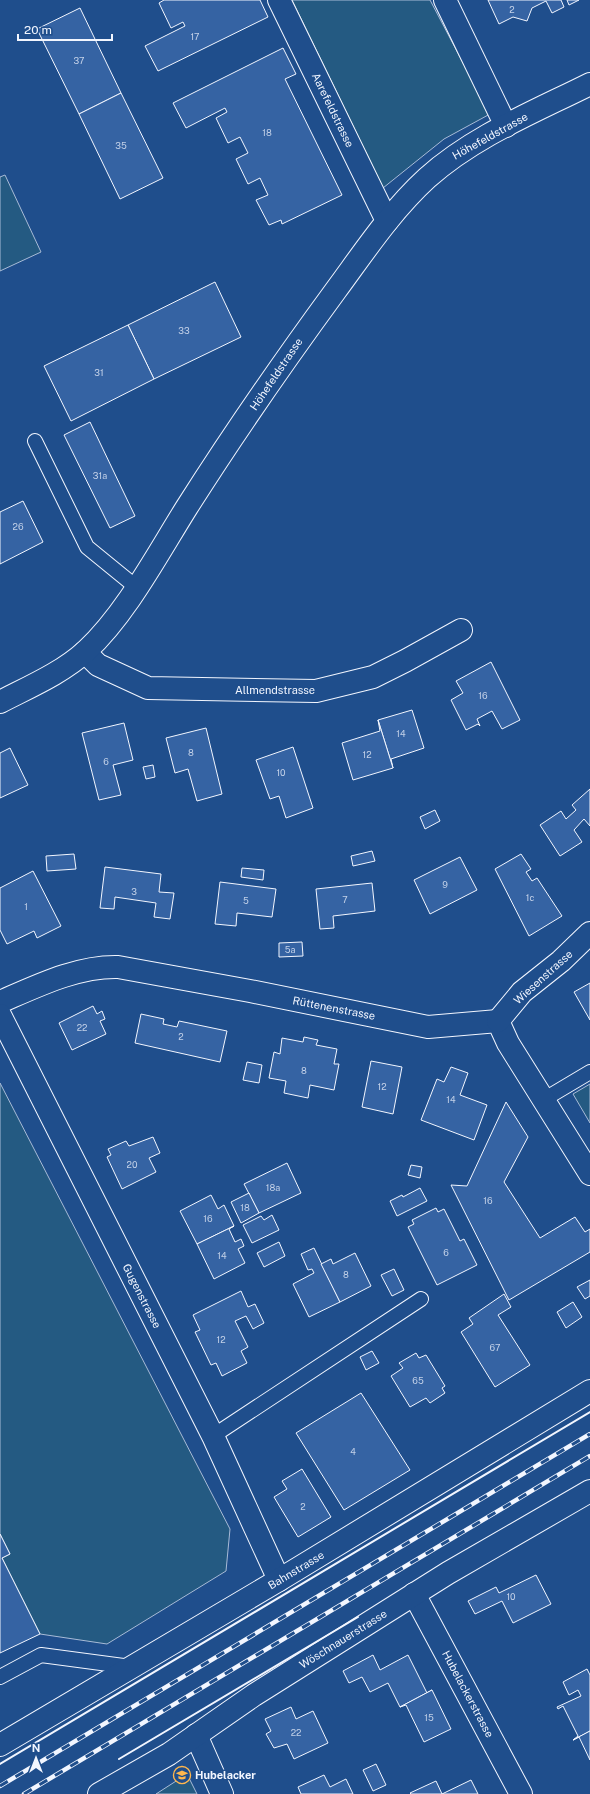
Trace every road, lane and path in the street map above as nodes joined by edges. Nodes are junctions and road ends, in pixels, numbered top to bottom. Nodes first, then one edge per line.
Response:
1 (279, 0) edge
2 (445, 0) edge
3 (590, 84) edge
4 (506, 126) junction
5 (387, 221) junction
6 (34, 441) dead end
7 (136, 587) junction
8 (462, 630) dead end
9 (85, 652) junction
10 (0, 702) edge
11 (590, 933) edge
12 (0, 1002) edge
13 (498, 1021) junction
14 (2, 1024) edge
15 (590, 1072) edge
16 (543, 1100) junction
17 (590, 1174) edge
18 (421, 1299) dead end
19 (590, 1391) edge
20 (213, 1436) junction
21 (590, 1490) edge
22 (279, 1580) junction
23 (414, 1594) junction
24 (132, 1667) junction
25 (0, 1677) edge
26 (196, 1735) junction
27 (0, 1745) edge
28 (99, 1794) edge
29 (222, 1794) edge
30 (521, 1794) edge

1 - 5 street, Aarefeldstrasse
2 - 4 street
3 - 4 street, Höhefeldstrasse
4 - 5 street, Höhefeldstrasse
5 - 7 street, Höhefeldstrasse
6 - 7 lane
7 - 9 street, Höhefeldstrasse
8 - 9 street, Allmendstrasse
9 - 10 street, Höhefeldstrasse
11 - 13 street, Wiesenstrasse
12 - 13 street, Rüttenenstrasse
13 - 16 street
14 - 20 street, Gugenstrasse
15 - 16 lane
16 - 17 street
18 - 20 lane
19 - 22 street, Bahnstrasse
20 - 22 street, Gugenstrasse
21 - 23 street, Wöschnauerstrasse
22 - 24 street, Bahnstrasse
23 - 26 street, Wöschnauerstrasse
23 - 30 street, Hubelackerstrasse
24 - 25 lane
24 - 27 street, Bahnstrasse
26 - 28 street, Wöschnauerstrasse
26 - 29 street

